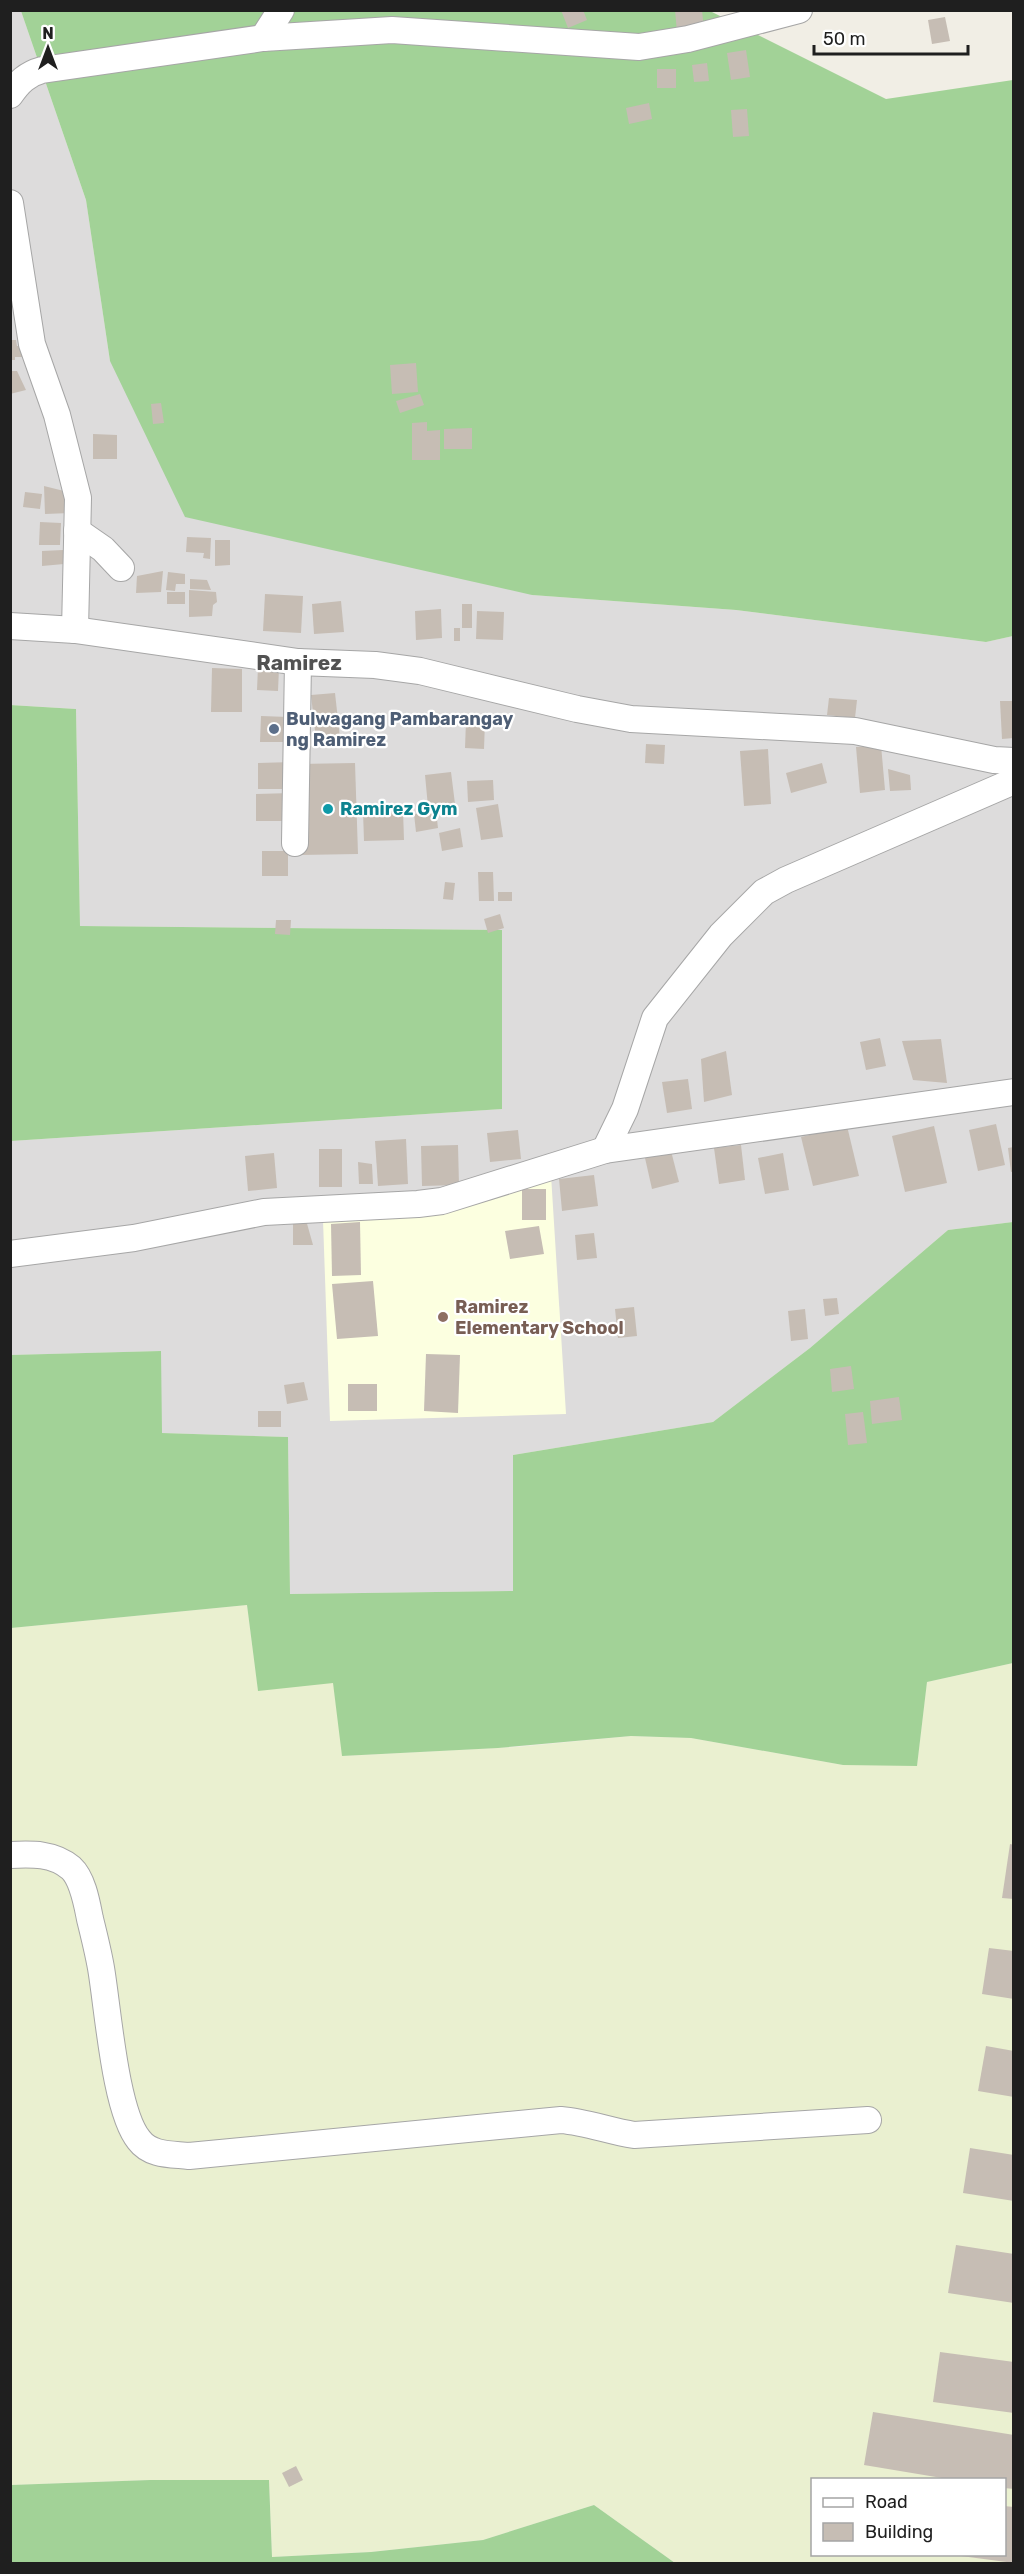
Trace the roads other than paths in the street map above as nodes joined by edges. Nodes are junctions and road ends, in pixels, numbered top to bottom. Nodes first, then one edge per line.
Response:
1 (281, 10) edge
2 (799, 10) edge
3 (263, 38) junction
4 (10, 95) edge
5 (10, 203) edge
6 (77, 531) junction
7 (121, 568) dead end
8 (10, 626) edge
9 (75, 630) junction
10 (298, 662) junction
11 (1014, 761) edge
12 (1014, 781) edge
13 (296, 843) dead end
14 (1014, 1092) edge
15 (604, 1150) junction
16 (10, 1254) edge
17 (10, 1856) edge
18 (868, 2120) dead end

1 - 3 street
2 - 3 street
3 - 4 street
5 - 6 street
6 - 7 street
6 - 9 street
8 - 9 street
9 - 10 street
10 - 11 street
10 - 13 street
12 - 15 street
14 - 15 street
15 - 16 street
17 - 18 street

